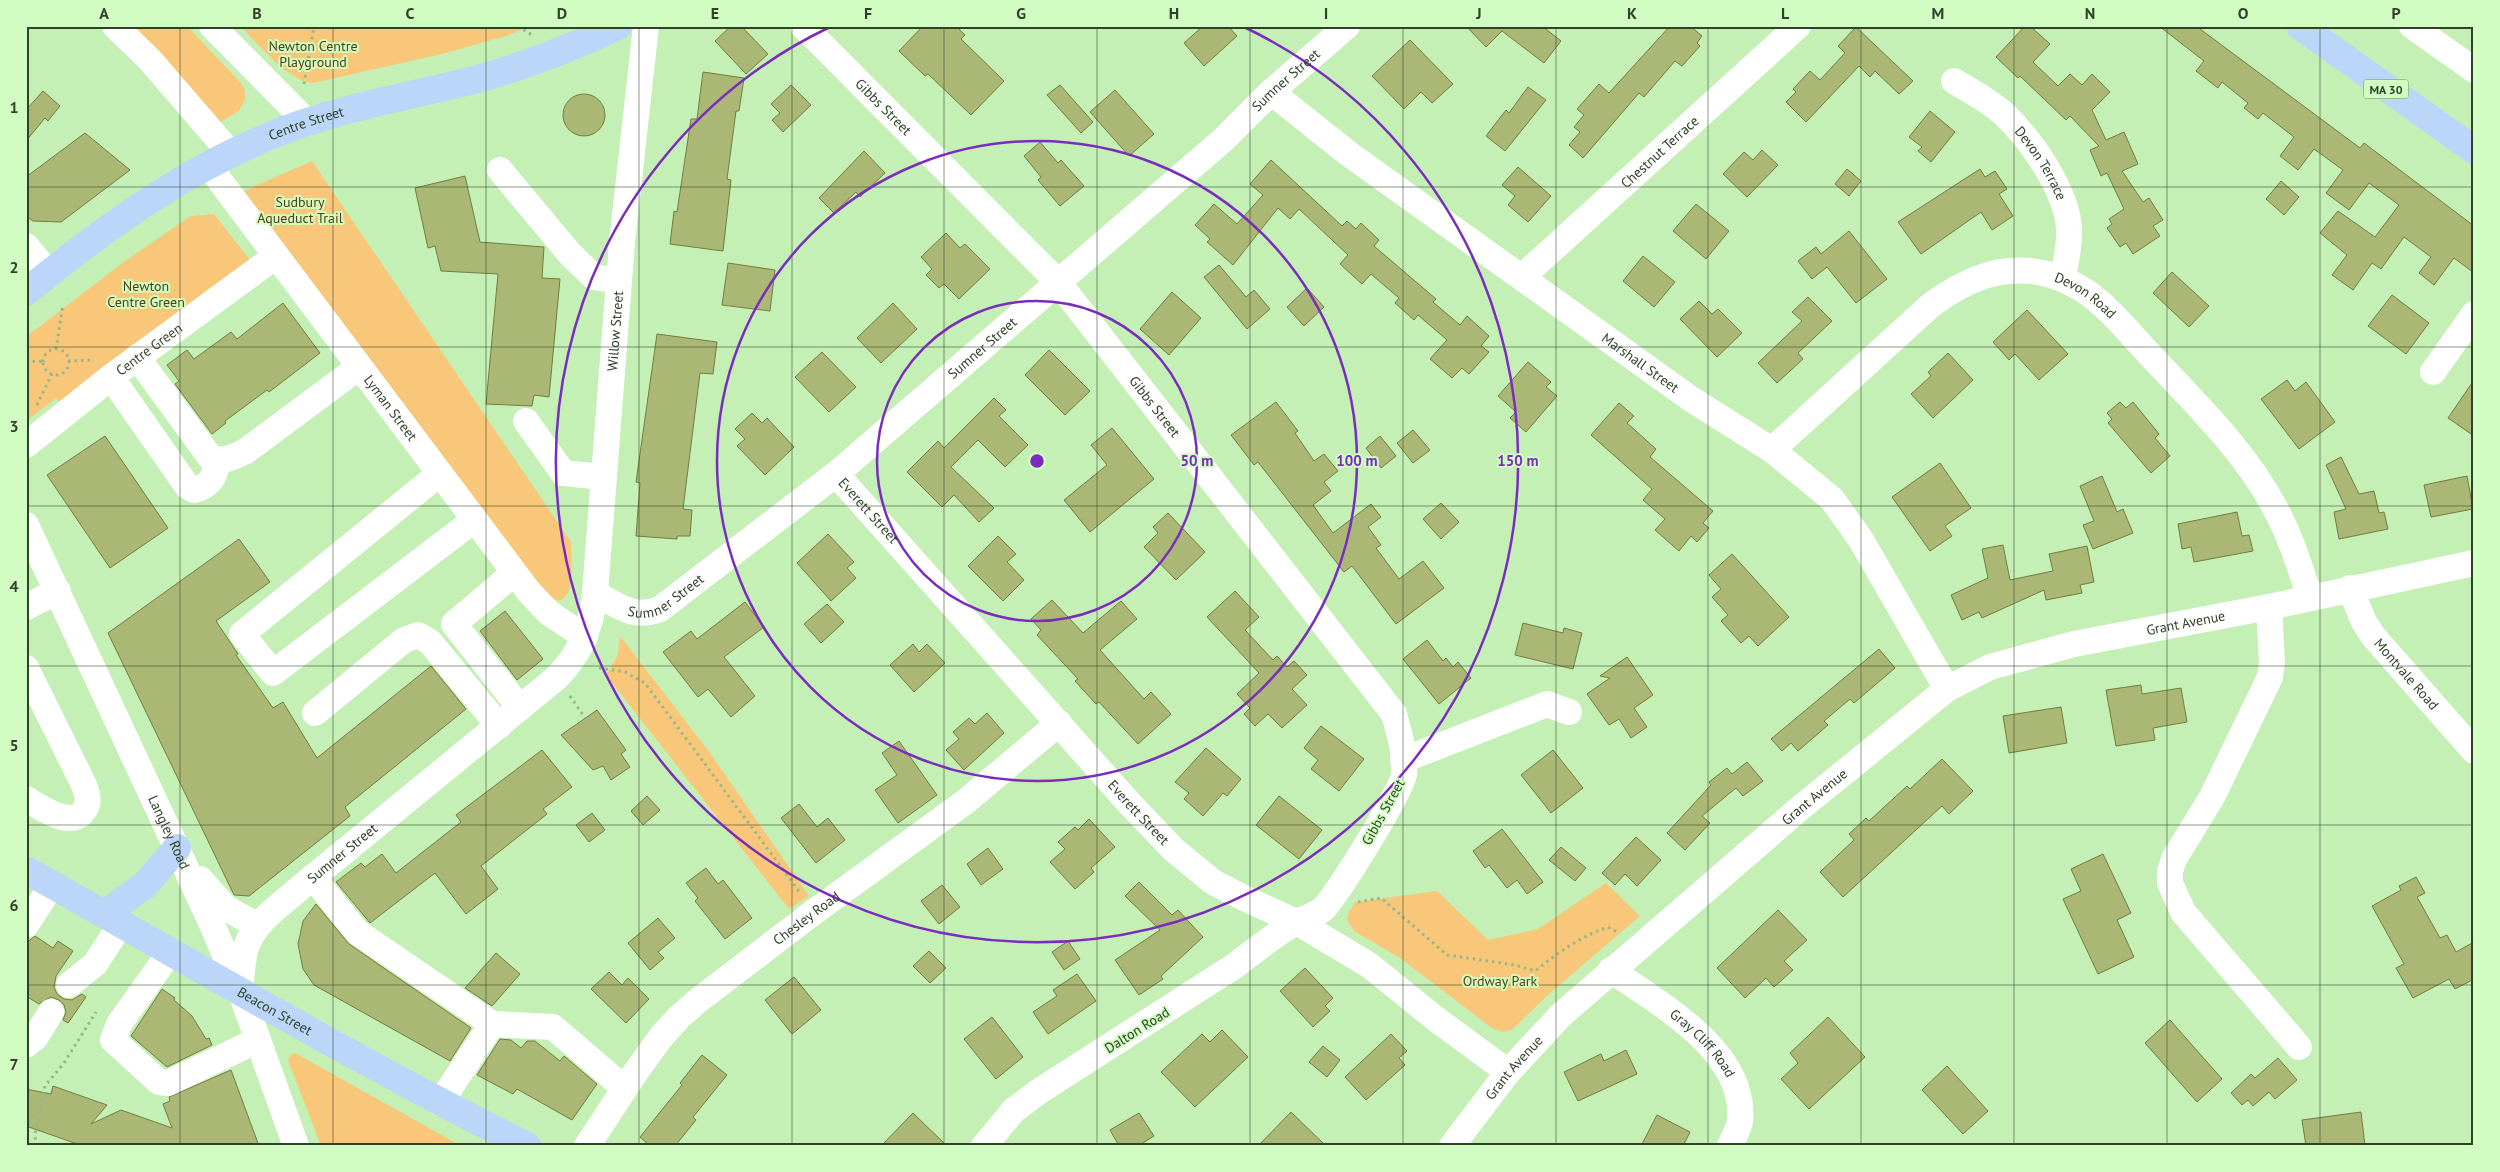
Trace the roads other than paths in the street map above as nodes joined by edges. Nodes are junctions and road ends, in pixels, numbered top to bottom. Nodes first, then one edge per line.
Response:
1 (115, 26) edge
2 (212, 26) edge
3 (618, 26) edge
4 (646, 26) edge
5 (803, 26) edge
6 (1347, 26) edge
7 (1798, 26) edge
8 (2300, 26) edge
9 (2412, 26) edge
10 (2474, 70) edge
11 (1954, 81) dead end
12 (1271, 92) junction
13 (308, 122) junction
14 (2474, 150) edge
15 (219, 159) junction
16 (500, 170) dead end
17 (26, 246) edge
18 (276, 256) junction
19 (49, 273) junction
20 (1522, 278) junction
21 (2063, 279) junction
22 (619, 281) junction
23 (1058, 282) junction
24 (26, 292) edge
25 (2474, 314) edge
26 (138, 358) junction
27 (359, 367) junction
28 (2433, 372) dead end
29 (111, 377) junction
30 (526, 421) dead end
31 (26, 445) edge
32 (1772, 450) junction
33 (218, 460) junction
34 (439, 474) junction
35 (836, 474) junction
36 (604, 477) junction
37 (474, 520) junction
38 (26, 525) edge
39 (2474, 563) edge
40 (514, 573) junction
41 (2350, 588) junction
42 (58, 591) junction
43 (594, 593) junction
44 (2310, 598) junction
45 (26, 607) edge
46 (2269, 608) junction
47 (585, 637) junction
48 (26, 668) edge
49 (1947, 689) junction
50 (520, 708) junction
51 (1569, 712) dead end
52 (315, 713) dead end
53 (1059, 723) junction
54 (499, 726) junction
55 (2474, 751) edge
56 (1403, 760) junction
57 (26, 799) edge
58 (179, 851) junction
59 (26, 870) edge
60 (314, 877) junction
61 (52, 885) junction
62 (113, 919) junction
63 (1297, 922) junction
64 (26, 925) edge
65 (258, 926) junction
66 (171, 951) junction
67 (1611, 970) junction
68 (69, 985) dead end
69 (240, 990) junction
70 (51, 1012) dead end
71 (492, 1024) junction
72 (258, 1040) junction
73 (26, 1045) edge
74 (2299, 1046) dead end
75 (1508, 1072) junction
76 (624, 1088) junction
77 (440, 1103) junction
78 (296, 1146) edge
79 (527, 1146) edge
80 (587, 1146) edge
81 (984, 1146) edge
82 (1452, 1146) edge
83 (1730, 1146) edge

1 - 15 street, Lyman Street
2 - 13 street
3 - 13 main road, Centre Street
4 - 22 street, Willow Street
5 - 23 street, Gibbs Street
6 - 12 street, Sumner Street
7 - 20 street, Chestnut Terrace
8 - 14 main road, MA 30
9 - 10 street
11 - 21 street, Devon Terrace
12 - 20 street, Marshall Street
12 - 23 street, Sumner Street
13 - 15 main road, Centre Street
15 - 18 street, Lyman Street
15 - 19 main road, Centre Street
16 - 22 street
17 - 19 street
18 - 26 street, Centre Green
18 - 27 street, Lyman Street
19 - 24 main road, Centre Street
20 - 32 street, Marshall Street
21 - 32 street, Devon Road
21 - 44 street, Devon Road
22 - 36 street, Willow Street
23 - 35 street, Sumner Street
23 - 56 street, Gibbs Street
25 - 28 street
26 - 29 street, Centre Green
26 - 33 street
27 - 33 street
27 - 34 street, Lyman Street
29 - 31 street, Centre Green
29 - 33 street
30 - 36 street
32 - 49 street, Marshall Street
34 - 37 street, Lyman Street
34 - 37 street
35 - 43 street, Sumner Street
35 - 53 street, Everett Street
36 - 43 street, Willow Street
37 - 40 street, Lyman Street
38 - 42 street, Langley Road
39 - 41 street, Grant Avenue
40 - 47 street, Lyman Street
40 - 50 street
41 - 44 street, Grant Avenue
41 - 55 street, Montvale Road
42 - 45 street
42 - 58 street, Langley Road
43 - 47 street, Willow Street
44 - 46 street, Grant Avenue
46 - 49 street, Grant Avenue
46 - 74 street
47 - 50 street, Sumner Street
48 - 57 street
49 - 67 street, Grant Avenue
50 - 54 street, Sumner Street
51 - 56 street
52 - 54 street
53 - 63 street, Everett Street
53 - 76 street, Chesley Road
54 - 60 street, Sumner Street
56 - 63 street, Gibbs Street
58 - 62 main road
58 - 65 street
58 - 69 street, Langley Road
59 - 61 main road, Beacon Street
60 - 65 street, Sumner Street
60 - 71 street
61 - 62 main road, Beacon Street
61 - 64 street
62 - 66 main road, Beacon Street
62 - 68 street
63 - 75 street, Everett Street
63 - 81 street, Dalton Road
65 - 69 street, Sumner Street
66 - 69 main road, Beacon Street
66 - 72 street
67 - 75 street, Grant Avenue
67 - 83 street, Gray Cliff Road
69 - 72 street, Langley Road
69 - 77 main road, Beacon Street
70 - 73 street
71 - 76 street
71 - 77 street
72 - 78 street, Langley Road
75 - 82 street, Grant Avenue
76 - 80 street, Chesley Road
77 - 79 main road, Beacon Street

